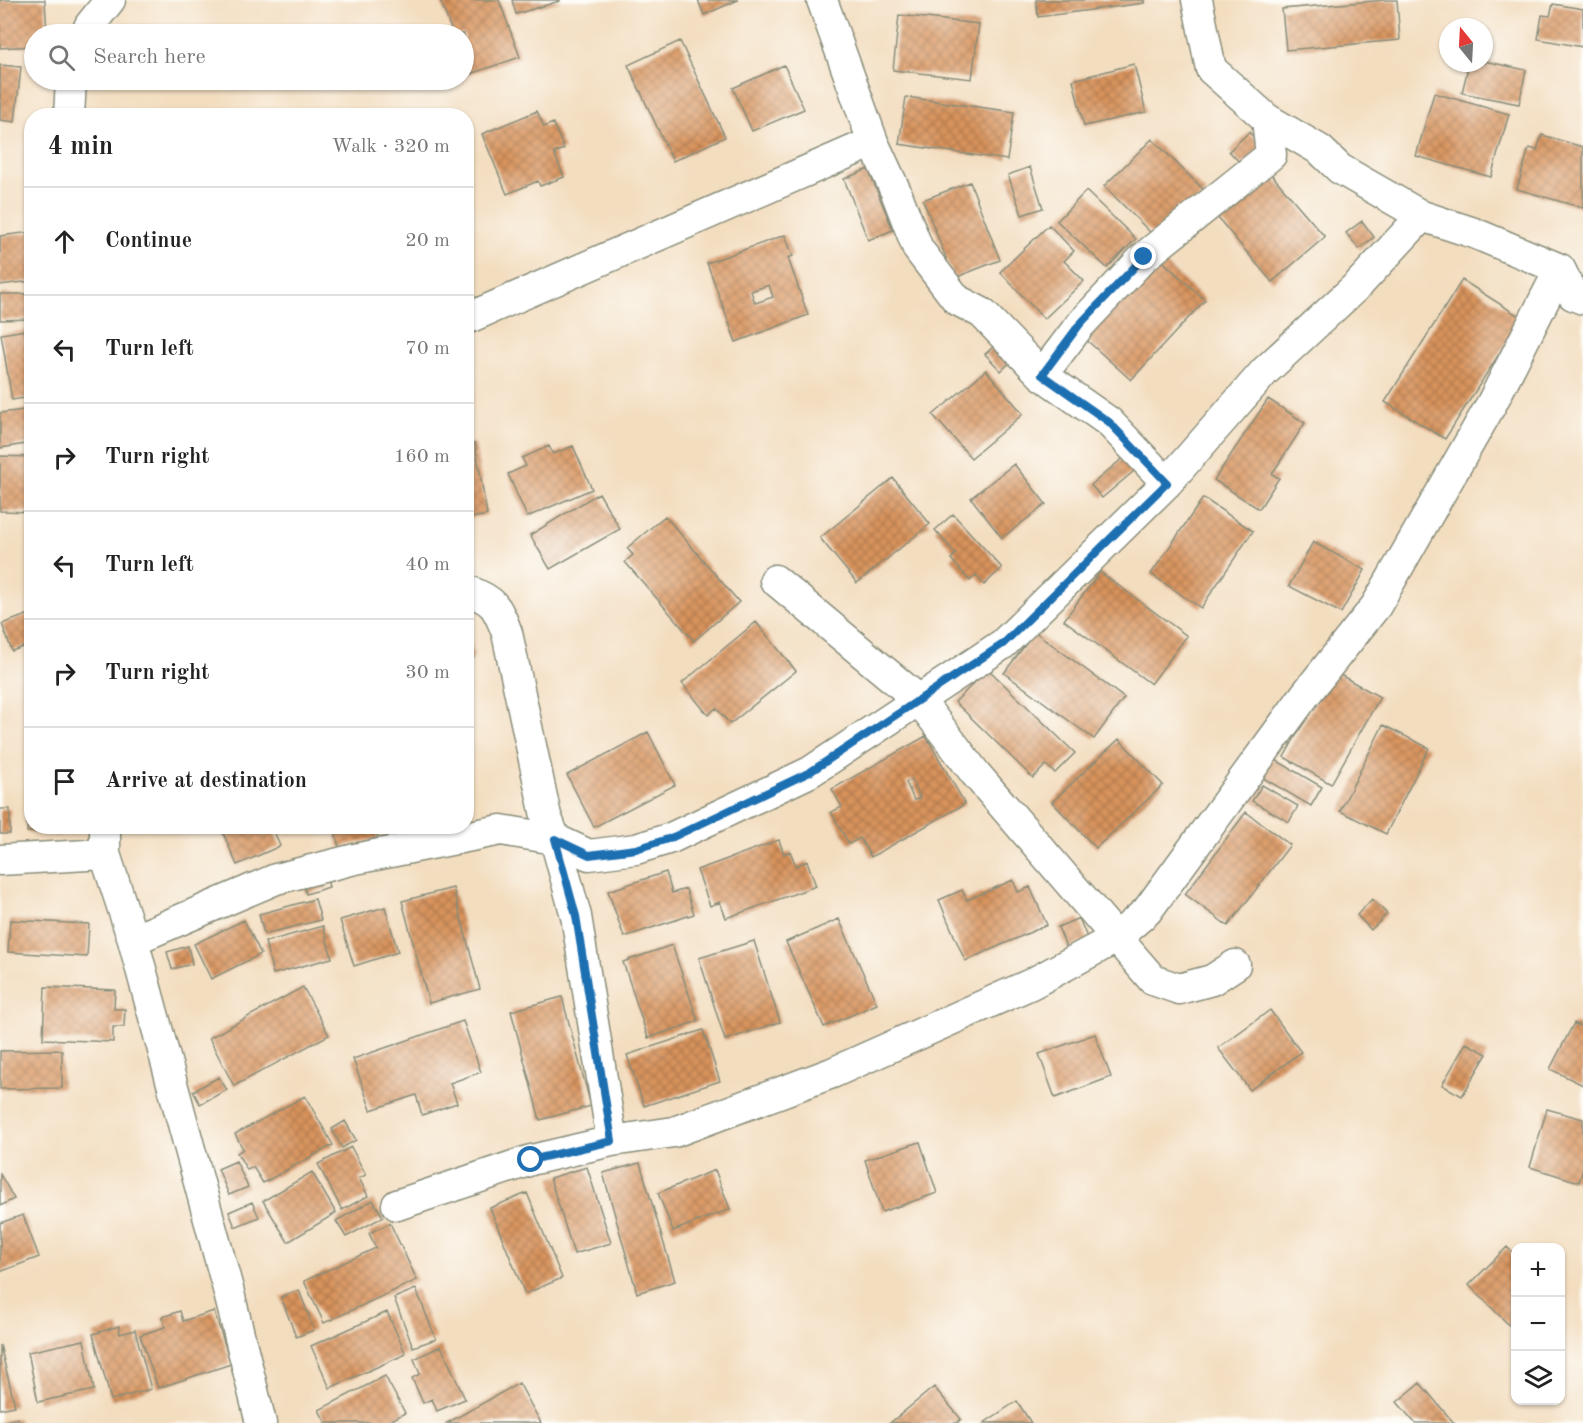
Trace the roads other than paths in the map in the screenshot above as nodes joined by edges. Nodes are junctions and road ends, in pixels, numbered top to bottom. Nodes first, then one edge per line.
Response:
1 (110, 0) edge
2 (822, 0) edge
3 (1197, 0) edge
4 (91, 24) edge
5 (70, 90) edge
6 (69, 108) edge
7 (1267, 119) junction
8 (873, 142) junction
9 (1422, 216) junction
10 (1560, 269) junction
11 (1583, 299) edge
12 (474, 316) edge
13 (1042, 375) junction
14 (1167, 483) junction
15 (775, 580) dead end
16 (474, 593) edge
17 (919, 700) junction
18 (555, 839) junction
19 (105, 840) edge
20 (0, 860) edge
21 (1116, 938) junction
22 (133, 940) junction
23 (1235, 965) dead end
24 (612, 1141) junction
25 (397, 1205) dead end
26 (261, 1423) edge

1 - 4 street
2 - 8 street
3 - 7 street
5 - 6 street
7 - 9 street
7 - 13 street
8 - 12 street
8 - 13 street
9 - 10 street
9 - 14 street
10 - 11 street
10 - 21 street
13 - 14 street
14 - 17 street
15 - 17 street
16 - 18 street
17 - 18 street
17 - 21 street
18 - 22 street
18 - 24 street
19 - 20 street
19 - 22 street
21 - 23 street
21 - 24 street
22 - 26 street
24 - 25 street

